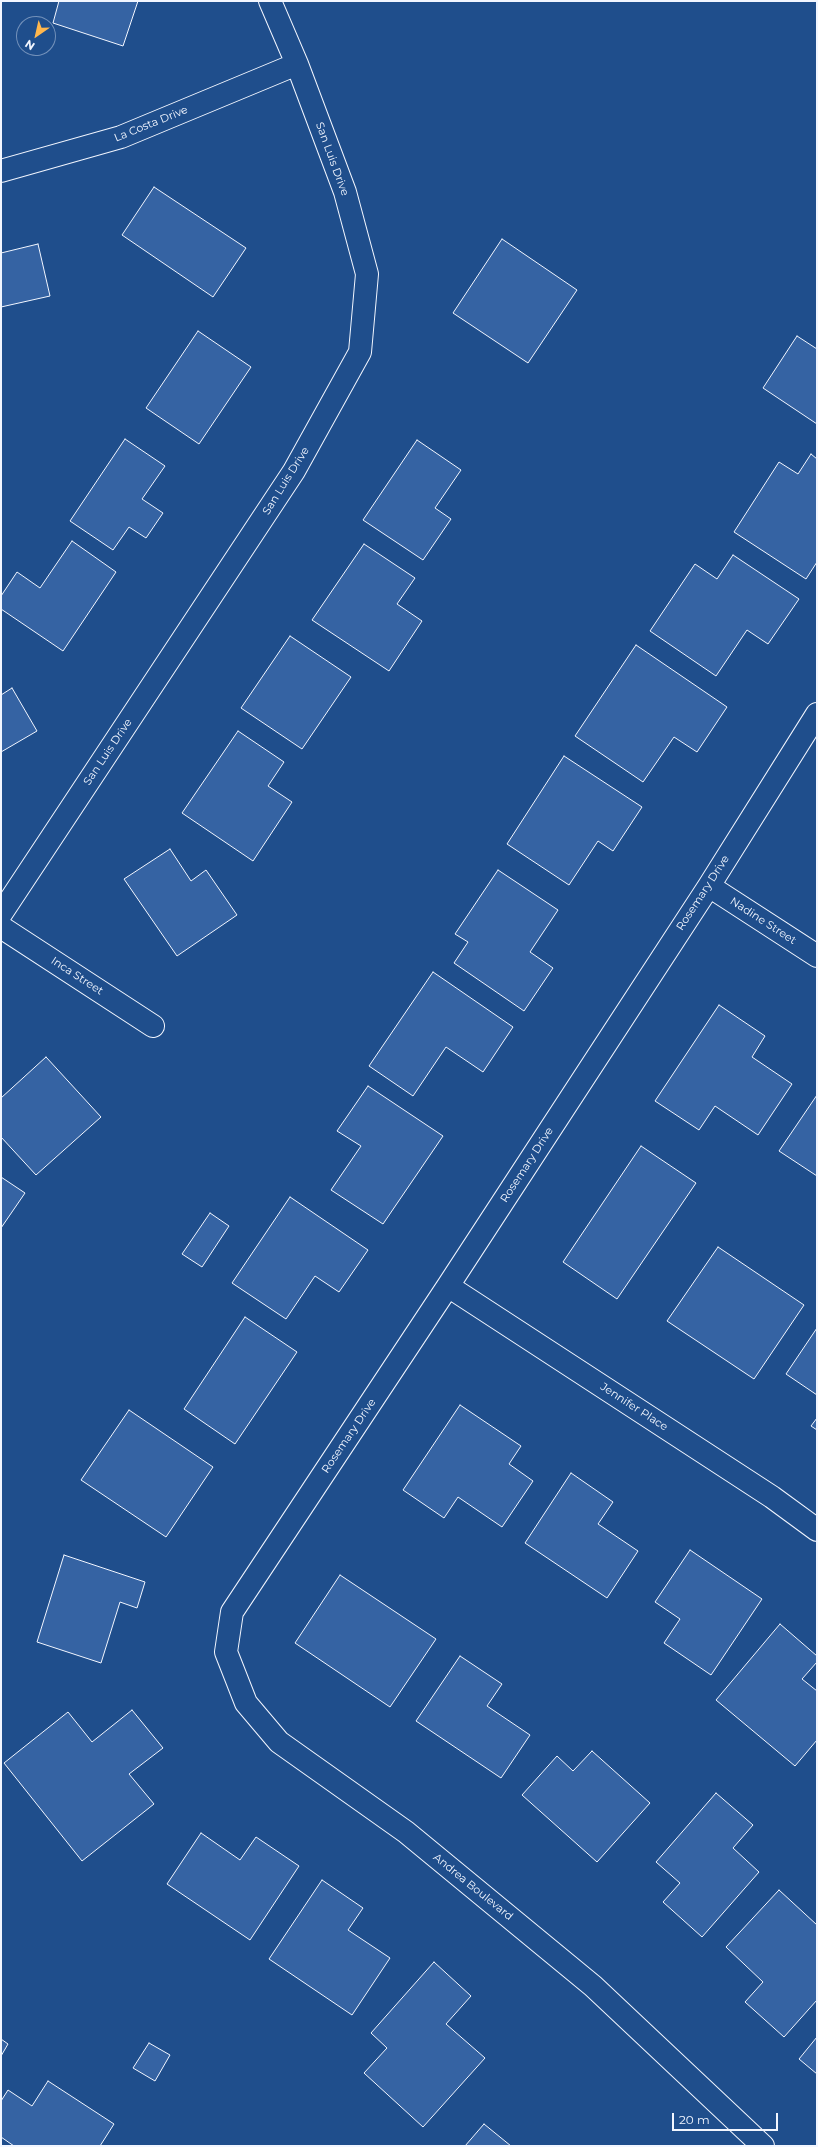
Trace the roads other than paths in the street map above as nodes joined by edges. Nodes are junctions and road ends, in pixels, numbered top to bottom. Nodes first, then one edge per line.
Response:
1 (270, 1) edge
2 (297, 64) junction
3 (1, 171) edge
4 (817, 714) edge
5 (708, 886) junction
6 (1, 914) edge
7 (1, 927) edge
8 (817, 956) edge
9 (153, 1026) dead end
10 (448, 1286) junction
11 (817, 1530) edge
12 (232, 1612) joint
13 (763, 2146) edge

1 - 2 street, San Luis Drive
2 - 3 street, La Costa Drive
2 - 6 street, San Luis Drive
4 - 5 street, Rosemary Drive
5 - 8 street, Nadine Street
5 - 10 street, Rosemary Drive
7 - 9 street, Inca Street
10 - 11 street, Jennifer Place
10 - 12 street, Rosemary Drive
12 - 13 street, Andrea Boulevard

